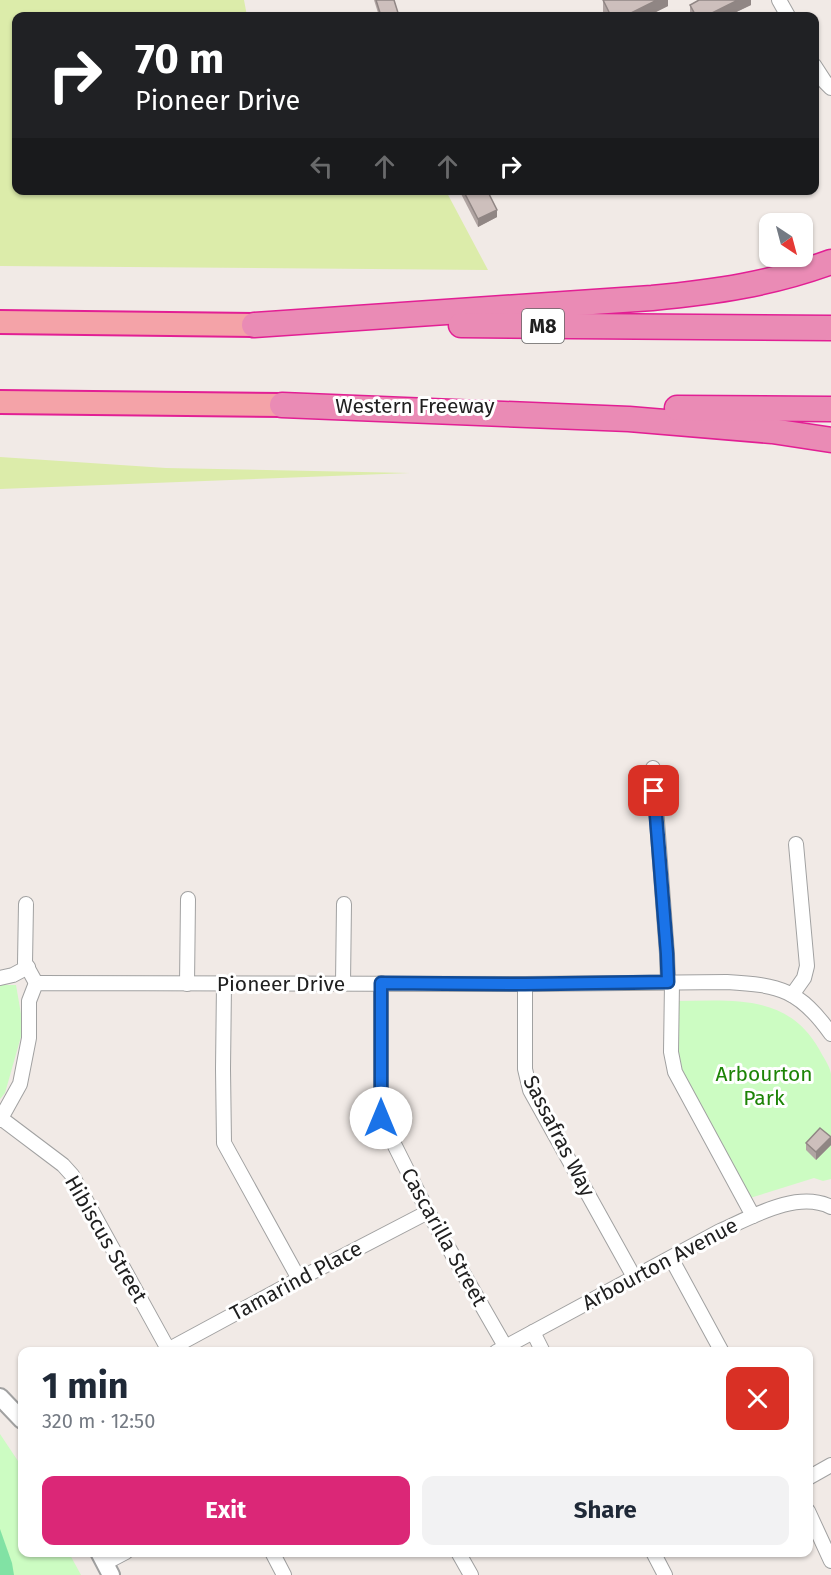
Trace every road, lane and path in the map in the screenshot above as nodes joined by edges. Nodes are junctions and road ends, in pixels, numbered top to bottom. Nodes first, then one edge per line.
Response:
1 (819, 73) edge
2 (831, 88) edge
3 (831, 262) edge
4 (0, 322) edge
5 (254, 325) junction
6 (831, 328) edge
7 (0, 402) edge
8 (282, 405) junction
9 (831, 409) edge
10 (831, 440) edge
11 (653, 768) dead end
12 (796, 844) dead end
13 (188, 900) dead end
14 (26, 904) dead end
15 (344, 904) dead end
16 (28, 967) junction
17 (0, 978) edge
18 (670, 982) junction
19 (36, 983) junction
20 (343, 983) junction
21 (381, 983) junction
22 (187, 984) junction
23 (224, 984) junction
24 (525, 984) junction
25 (792, 995) junction
26 (831, 1034) edge
27 (1, 1120) edge
28 (831, 1207) edge
29 (428, 1212) junction
30 (753, 1216) junction
31 (671, 1258) junction
32 (634, 1277) junction
33 (299, 1279) junction
34 (533, 1332) junction
35 (164, 1347) edge
36 (172, 1347) edge
37 (499, 1347) edge
38 (504, 1347) edge
39 (540, 1347) edge
40 (719, 1347) edge
41 (0, 1397) edge
42 (18, 1415) edge
43 (831, 1465) edge
44 (813, 1475) edge
45 (813, 1522) edge
46 (275, 1557) edge
47 (461, 1557) edge
48 (656, 1557) edge
49 (831, 1561) edge
50 (284, 1575) edge
51 (471, 1575) edge
52 (665, 1575) edge

1 - 2 street
3 - 5 highway
4 - 5 highway, M8
5 - 6 highway, M8
7 - 8 highway, Western Freeway
8 - 9 highway, Western Freeway
8 - 10 highway
11 - 18 street
12 - 25 street
13 - 22 street
14 - 16 street
15 - 20 street
16 - 17 street
16 - 19 street
18 - 24 street, Pioneer Drive
18 - 25 street, Pioneer Drive
18 - 30 street
19 - 22 street, Pioneer Drive
19 - 27 street
20 - 21 street, Pioneer Drive
20 - 23 street, Pioneer Drive
21 - 24 street, Pioneer Drive
21 - 29 street, Cascarilla Street
22 - 23 street, Pioneer Drive
23 - 33 street
24 - 32 street, Sassafras Way
25 - 26 street, Pioneer Drive
27 - 35 street, Hibiscus Street
28 - 30 street, Arbourton Avenue
29 - 33 street, Tamarind Place
29 - 37 street, Cascarilla Street
30 - 31 street, Arbourton Avenue
31 - 32 street, Arbourton Avenue
31 - 40 street
32 - 34 street, Arbourton Avenue
33 - 36 street, Tamarind Place
34 - 38 street, Arbourton Avenue
34 - 39 street
41 - 42 street
43 - 44 street
45 - 49 street
46 - 50 street
47 - 51 street
48 - 52 street

